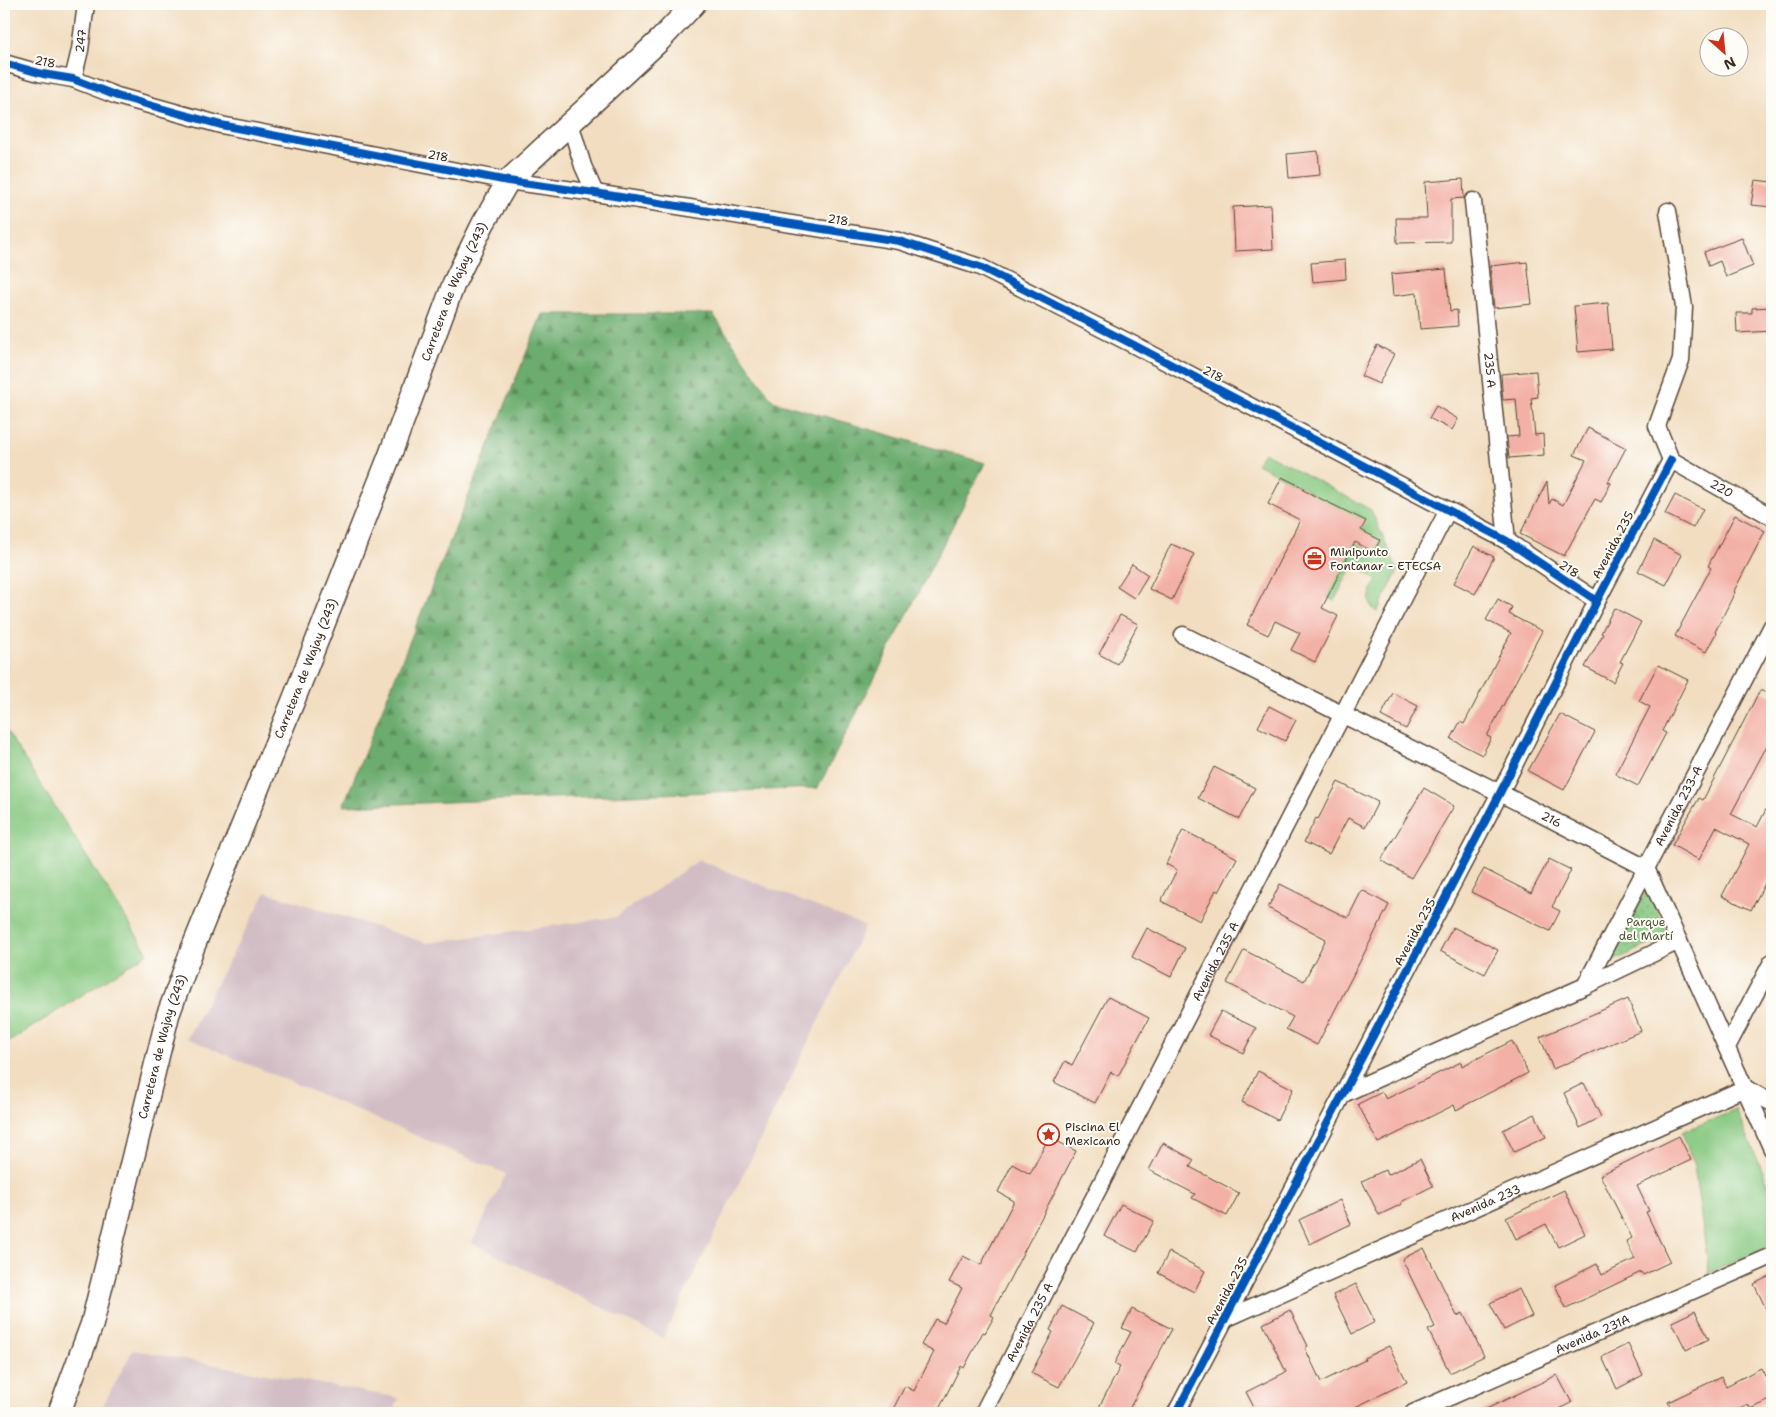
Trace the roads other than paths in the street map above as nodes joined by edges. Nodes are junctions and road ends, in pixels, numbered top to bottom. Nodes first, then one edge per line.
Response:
1 (86, 4) edge
2 (694, 4) edge
3 (4, 63) edge
4 (73, 78) junction
5 (570, 123) junction
6 (508, 181) junction
7 (595, 193) junction
8 (1473, 200) dead end
9 (1668, 211) dead end
10 (1671, 460) junction
11 (1448, 510) junction
12 (1772, 517) edge
13 (1507, 541) junction
14 (1597, 601) junction
15 (1772, 626) edge
16 (1183, 635) dead end
17 (1343, 715) junction
18 (1500, 793) junction
19 (1646, 868) junction
20 (1679, 941) junction
21 (1772, 962) edge
22 (1585, 986) junction
23 (1726, 1047) junction
24 (1745, 1088) junction
25 (1343, 1094) junction
26 (1772, 1102) edge
27 (1772, 1149) edge
28 (1772, 1256) edge
29 (1225, 1319) junction
30 (59, 1413) edge
31 (984, 1413) edge
32 (1176, 1413) edge
33 (1413, 1413) edge

1 - 4 street, 247
2 - 5 main road, Carretera de Wajay (243)
3 - 4 street, 218
4 - 6 street, 218
5 - 6 main road, Carretera de Wajay (243)
5 - 7 street
6 - 7 street, 218
6 - 30 main road, Carretera de Wajay (243)
7 - 11 street, 218
8 - 13 street, 235 A
9 - 10 street
10 - 12 street, 220
10 - 14 street, Avenida 235
11 - 13 street, 218
11 - 17 street, Avenida 235 A
13 - 14 street, 218
14 - 18 street, Avenida 235
15 - 19 street, Avenida 233-A
16 - 17 street, 216
17 - 18 street, 216
17 - 31 street, Avenida 235 A
18 - 19 street, 216
18 - 25 street, Avenida 235
19 - 20 street
19 - 22 street, Avenida 233-A
20 - 22 street
20 - 23 street
21 - 23 street
22 - 25 street
23 - 24 street
24 - 26 street
24 - 27 street
24 - 29 street, Avenida 233
25 - 29 street, Avenida 235
28 - 33 street, Avenida 231A
29 - 32 street, Avenida 235

